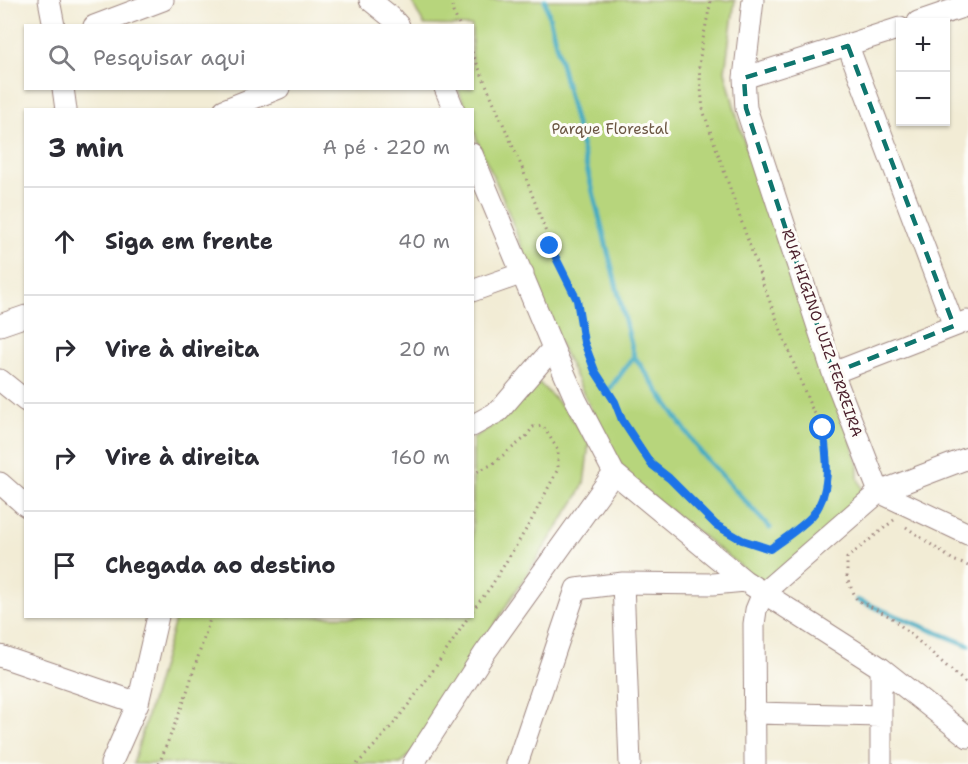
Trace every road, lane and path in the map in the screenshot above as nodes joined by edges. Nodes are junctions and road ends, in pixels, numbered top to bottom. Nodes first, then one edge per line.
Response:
1 (49, 0) edge
2 (163, 0) edge
3 (370, 0) edge
4 (451, 0) edge
5 (711, 0) edge
6 (753, 0) edge
7 (968, 5) edge
8 (393, 17) edge
9 (930, 18) edge
10 (54, 24) edge
11 (99, 24) edge
12 (459, 24) edge
13 (896, 29) edge
14 (848, 46) junction
15 (474, 57) edge
16 (744, 78) junction
17 (63, 90) edge
18 (274, 90) edge
19 (446, 90) edge
20 (66, 108) edge
21 (229, 108) edge
22 (453, 108) edge
23 (474, 159) edge
24 (523, 273) junction
25 (474, 290) edge
26 (24, 317) edge
27 (961, 324) edge
28 (0, 325) edge
29 (553, 348) junction
30 (833, 373) junction
31 (0, 380) edge
32 (24, 399) edge
33 (474, 425) edge
34 (968, 458) edge
35 (474, 473) edge
36 (614, 473) junction
37 (0, 483) edge
38 (879, 492) junction
39 (24, 504) edge
40 (895, 519) dead end
41 (905, 526) dead end
42 (968, 534) edge
43 (968, 566) edge
44 (745, 581) junction
45 (623, 583) junction
46 (763, 593) junction
47 (474, 608) edge
48 (210, 618) edge
49 (468, 618) edge
50 (154, 619) edge
51 (0, 656) edge
52 (881, 668) junction
53 (968, 685) edge
54 (138, 703) junction
55 (754, 713) junction
56 (881, 716) junction
57 (968, 737) edge
58 (111, 764) edge
59 (159, 764) edge
60 (357, 764) edge
61 (412, 764) edge
62 (518, 764) edge
63 (630, 764) edge
64 (755, 764) edge
65 (881, 764) edge

1 - 10 street
2 - 11 street
3 - 8 street
4 - 12 path
5 - 15 path
6 - 16 street, RUA HIGINO LUIZ FERREIRA
7 - 9 street
13 - 14 street
14 - 16 street
14 - 27 street
16 - 30 street, RUA HIGINO LUIZ FERREIRA
17 - 20 street
18 - 21 street
19 - 22 street
23 - 24 street
24 - 25 street
24 - 29 street
26 - 28 street
27 - 30 street
29 - 33 street
29 - 36 street
30 - 38 street, RUA HIGINO LUIZ FERREIRA
31 - 32 street
34 - 38 street
35 - 47 path
36 - 44 street
36 - 61 street
37 - 39 street
38 - 42 street
38 - 46 street
40 - 53 path
41 - 43 path
44 - 45 street
44 - 46 street
45 - 62 street
45 - 63 street
46 - 52 street
46 - 55 street
48 - 59 path
49 - 60 path
50 - 54 street
51 - 54 street
52 - 56 street
52 - 57 street
54 - 58 street
55 - 56 street
55 - 64 street
56 - 65 street

